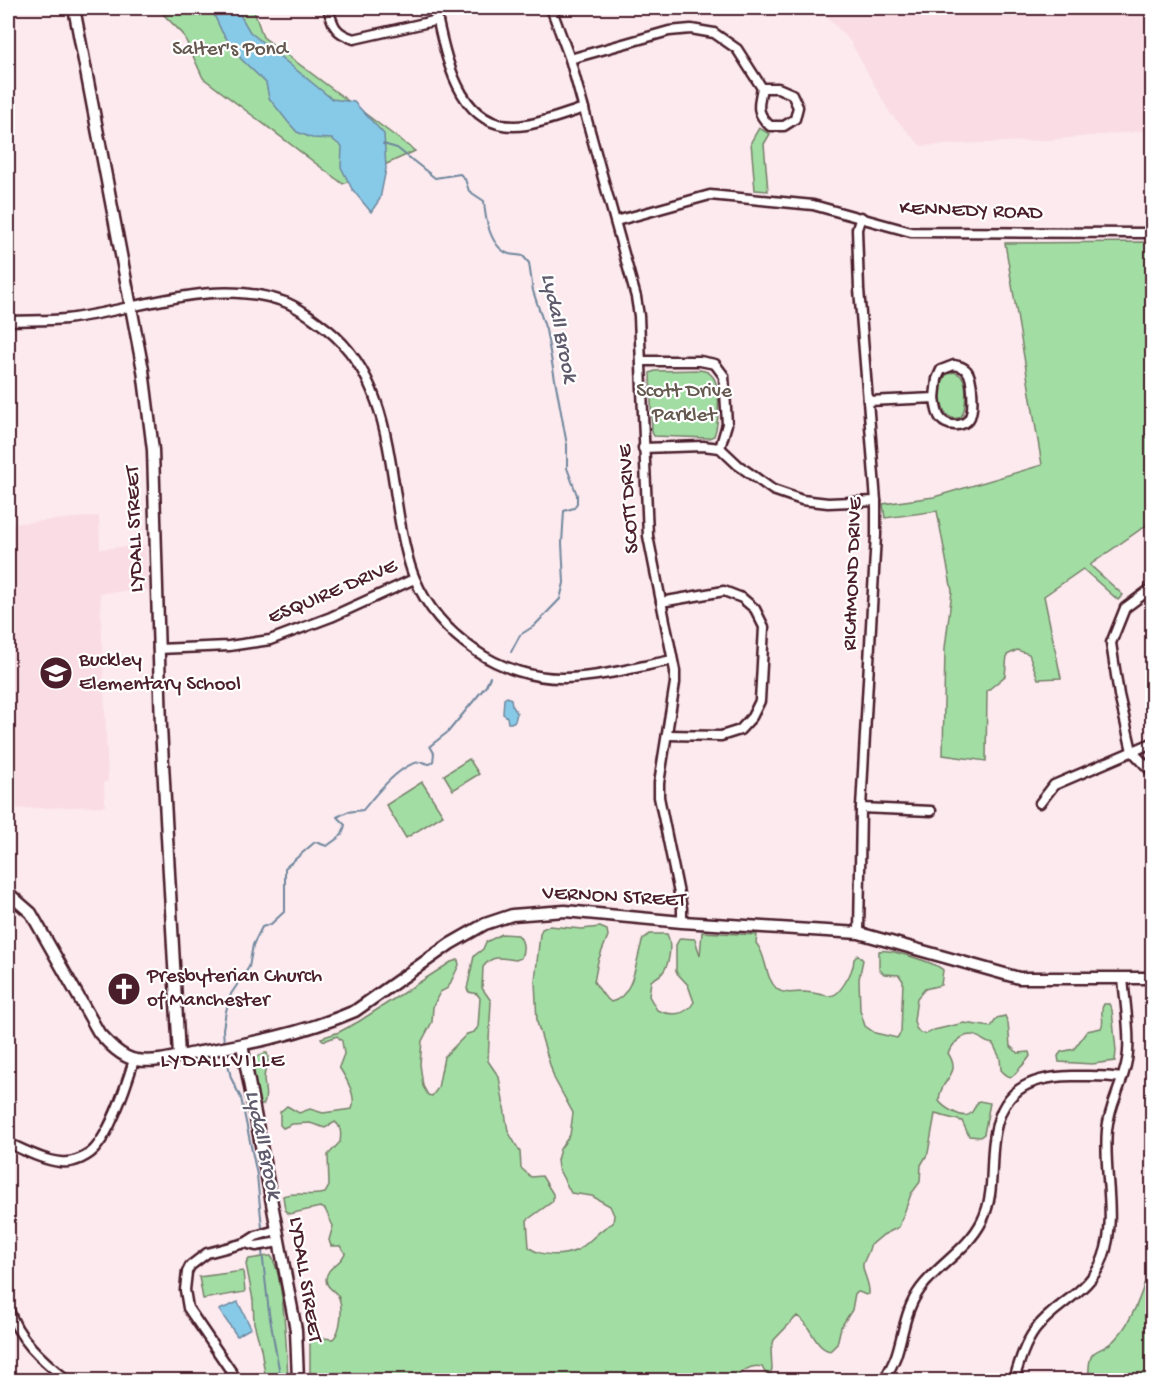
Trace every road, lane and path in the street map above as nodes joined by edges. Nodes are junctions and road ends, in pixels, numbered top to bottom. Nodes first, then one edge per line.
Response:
1 (74, 8) edge
2 (328, 8) edge
3 (435, 8) edge
4 (551, 8) edge
5 (438, 20) junction
6 (570, 59) junction
7 (762, 88) junction
8 (584, 108) junction
9 (861, 217) junction
10 (616, 221) junction
11 (1152, 233) edge
12 (131, 307) junction
13 (8, 321) edge
14 (642, 361) junction
15 (935, 398) junction
16 (868, 401) junction
17 (643, 448) junction
18 (720, 448) junction
19 (876, 501) junction
20 (414, 579) junction
21 (1152, 588) edge
22 (661, 602) junction
23 (158, 649) junction
24 (672, 660) junction
25 (667, 735) junction
26 (1152, 743) edge
27 (1132, 751) junction
28 (1152, 771) edge
29 (1040, 803) dead end
30 (861, 808) junction
31 (931, 811) dead end
32 (8, 893) edge
33 (682, 922) junction
34 (859, 933) junction
35 (1124, 978) junction
36 (1152, 978) edge
37 (242, 1045) junction
38 (179, 1056) junction
39 (134, 1060) junction
40 (1122, 1078) junction
41 (8, 1143) edge
42 (276, 1230) junction
43 (279, 1242) junction
44 (245, 1243) junction
45 (8, 1307) edge
46 (67, 1380) edge
47 (237, 1380) edge
48 (298, 1380) edge
49 (884, 1380) edge
50 (1014, 1380) edge

1 - 12 street, LYDALL STREET
2 - 5 street
3 - 5 street
4 - 6 street, SCOTT DRIVE
5 - 8 street
6 - 7 street
6 - 8 street, SCOTT DRIVE
7 - 7 street
8 - 10 street, SCOTT DRIVE
9 - 10 street, KENNEDY ROAD
9 - 11 street, KENNEDY ROAD
9 - 16 street, RICHMOND DRIVE
10 - 14 street, SCOTT DRIVE
12 - 13 street
12 - 20 street
12 - 23 street, LYDALL STREET
14 - 17 street, SCOTT DRIVE
14 - 18 street
15 - 15 street
15 - 16 street
16 - 19 street, RICHMOND DRIVE
17 - 18 street
17 - 22 street, SCOTT DRIVE
18 - 19 street
19 - 30 street, RICHMOND DRIVE
20 - 23 street, ESQUIRE DRIVE
20 - 24 street
21 - 27 street
22 - 24 street, SCOTT DRIVE
22 - 25 street
23 - 38 street, LYDALL STREET
24 - 25 street, SCOTT DRIVE
25 - 33 street, SCOTT DRIVE
26 - 27 street
27 - 28 street
27 - 29 street
30 - 31 street
30 - 34 street, RICHMOND DRIVE
32 - 39 street
33 - 34 street, VERNON STREET
33 - 37 street, VERNON STREET
34 - 35 street, VERNON STREET
35 - 36 street, VERNON STREET
35 - 40 street
37 - 38 street, VERNON STREET
37 - 42 street, LYDALL STREET
38 - 39 street, VERNON STREET
39 - 41 street
40 - 49 street
40 - 50 street
42 - 43 street, LYDALL STREET
42 - 44 street
43 - 44 street
43 - 48 street, LYDALL STREET
44 - 47 street
45 - 46 street

